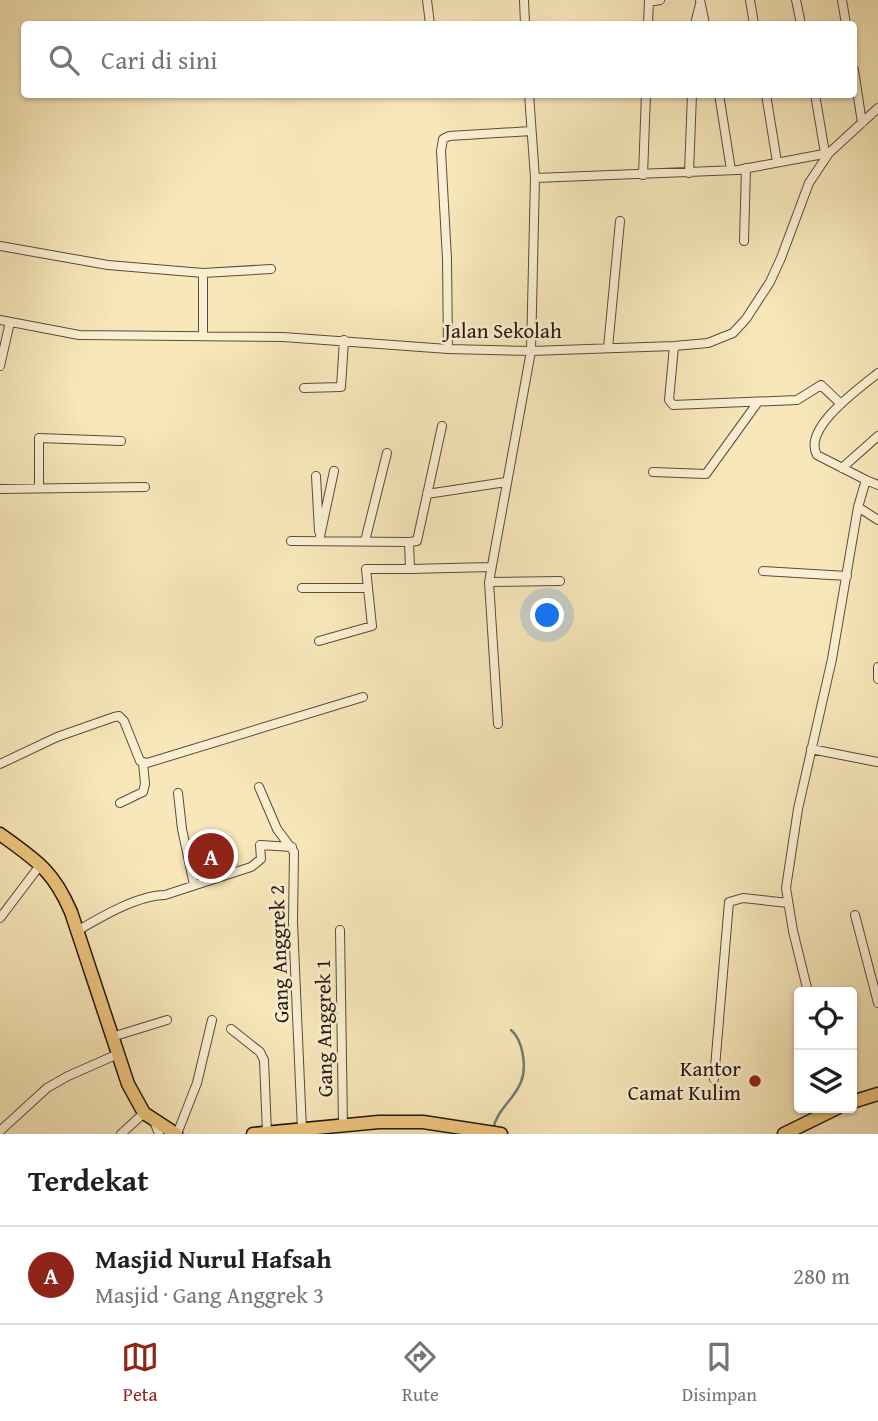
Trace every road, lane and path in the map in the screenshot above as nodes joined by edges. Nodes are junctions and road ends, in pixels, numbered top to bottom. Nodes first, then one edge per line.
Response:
1 (427, 0) edge
2 (524, 0) edge
3 (660, 0) edge
4 (750, 0) edge
5 (796, 0) edge
6 (842, 0) edge
7 (649, 1) edge
8 (700, 1) edge
9 (430, 21) edge
10 (525, 21) edge
11 (648, 21) edge
12 (696, 21) edge
13 (704, 21) edge
14 (754, 21) edge
15 (800, 21) edge
16 (846, 21) edge
17 (857, 94) edge
18 (529, 98) edge
19 (646, 98) edge
20 (692, 98) edge
21 (720, 98) edge
22 (767, 98) edge
23 (816, 98) edge
24 (878, 108) edge
25 (862, 123) junction
26 (531, 131) junction
27 (827, 153) junction
28 (777, 162) junction
29 (746, 168) junction
30 (731, 170) junction
31 (689, 173) junction
32 (643, 175) junction
33 (535, 178) junction
34 (620, 221) dead end
35 (744, 242) dead end
36 (0, 246) edge
37 (271, 269) dead end
38 (203, 273) junction
39 (0, 320) edge
40 (10, 322) junction
41 (203, 335) junction
42 (344, 340) junction
43 (674, 346) junction
44 (608, 348) junction
45 (448, 349) junction
46 (531, 351) junction
47 (0, 366) edge
48 (878, 373) edge
49 (304, 388) dead end
50 (758, 402) junction
51 (841, 404) junction
52 (443, 426) dead end
53 (878, 436) edge
54 (121, 441) dead end
55 (387, 453) dead end
56 (842, 468) junction
57 (334, 471) dead end
58 (653, 472) dead end
59 (316, 476) dead end
60 (866, 480) junction
61 (506, 482) junction
62 (878, 485) edge
63 (40, 487) junction
64 (145, 487) dead end
65 (0, 489) edge
66 (427, 494) junction
67 (858, 507) junction
68 (878, 520) edge
69 (291, 541) dead end
70 (319, 541) junction
71 (365, 541) junction
72 (409, 542) junction
73 (490, 567) junction
74 (410, 569) junction
75 (763, 571) dead end
76 (847, 576) junction
77 (560, 580) dead end
78 (489, 582) junction
79 (302, 588) dead end
80 (367, 588) junction
81 (319, 641) dead end
82 (878, 667) edge
83 (878, 679) edge
84 (363, 698) dead end
85 (498, 724) dead end
86 (811, 749) junction
87 (877, 762) edge
88 (143, 763) junction
89 (0, 764) edge
90 (259, 787) dead end
91 (178, 793) dead end
92 (120, 803) dead end
93 (0, 834) edge
94 (292, 847) junction
95 (41, 864) junction
96 (194, 885) junction
97 (788, 903) junction
98 (855, 915) dead end
99 (0, 918) edge
100 (340, 930) dead end
101 (77, 931) junction
102 (807, 987) edge
103 (878, 1003) edge
104 (167, 1020) dead end
105 (212, 1020) dead end
106 (231, 1029) dead end
107 (112, 1037) junction
108 (118, 1054) junction
109 (714, 1079) dead end
110 (878, 1094) edge
111 (857, 1100) edge
112 (827, 1113) edge
113 (149, 1117) junction
114 (343, 1129) edge
115 (302, 1130) junction
116 (0, 1131) edge
117 (267, 1133) edge
118 (490, 1133) edge
119 (121, 1134) edge
120 (159, 1134) edge
121 (177, 1134) edge
122 (253, 1134) edge
123 (501, 1134) edge
124 (785, 1134) edge

1 - 9 street
2 - 10 street
3 - 7 street
4 - 14 street
5 - 15 street
6 - 16 street
7 - 11 street
8 - 12 street
8 - 13 street
17 - 25 street
18 - 26 street
19 - 32 street
20 - 31 street
21 - 30 street
22 - 28 street
23 - 27 street
24 - 25 street, Jalan Sekolah
25 - 27 street, Jalan Sekolah
26 - 33 street
26 - 45 street
27 - 28 street
27 - 43 street, Jalan Sekolah
28 - 29 street
29 - 30 street
29 - 35 street
30 - 31 street
31 - 32 street
32 - 33 street
33 - 46 street
34 - 44 street
36 - 38 street
37 - 38 street
38 - 41 street
39 - 40 street, Jalan Sekolah
40 - 41 street, Jalan Sekolah
40 - 47 street
41 - 42 street, Jalan Sekolah
42 - 45 street, Jalan Sekolah
42 - 49 street
43 - 44 street, Jalan Sekolah
43 - 50 street
44 - 46 street, Jalan Sekolah
45 - 46 street, Jalan Sekolah
46 - 61 street
48 - 51 street
50 - 51 street
50 - 58 street
51 - 56 street
52 - 66 street
53 - 56 street
54 - 63 street
55 - 71 street
56 - 60 street
57 - 70 street
59 - 70 street
60 - 62 street
60 - 67 street
61 - 66 street
61 - 73 street
63 - 64 street
63 - 65 street
66 - 72 street
67 - 68 street
67 - 76 street
69 - 70 street
70 - 71 street
71 - 72 street
72 - 74 street
73 - 74 street
73 - 78 street
74 - 80 street
75 - 76 street
76 - 86 street
77 - 78 street
78 - 85 street
79 - 80 street
80 - 81 street
82 - 83 street
84 - 88 street
86 - 87 street
86 - 97 street
88 - 89 street
88 - 92 street
90 - 94 street
91 - 96 street
93 - 95 main road
94 - 96 street
94 - 115 street, Gang Anggrek 2
95 - 99 street
95 - 101 main road
96 - 101 street
97 - 102 street
97 - 109 street
98 - 103 street
100 - 114 street, Gang Anggrek 1
101 - 107 main road
104 - 107 street
105 - 121 street
106 - 117 street
107 - 108 main road
108 - 113 main road
108 - 116 street
110 - 111 main road
112 - 124 main road
113 - 119 street
113 - 120 street
113 - 121 main road
114 - 115 main road
114 - 118 main road
115 - 117 main road
117 - 122 main road
118 - 123 main road

